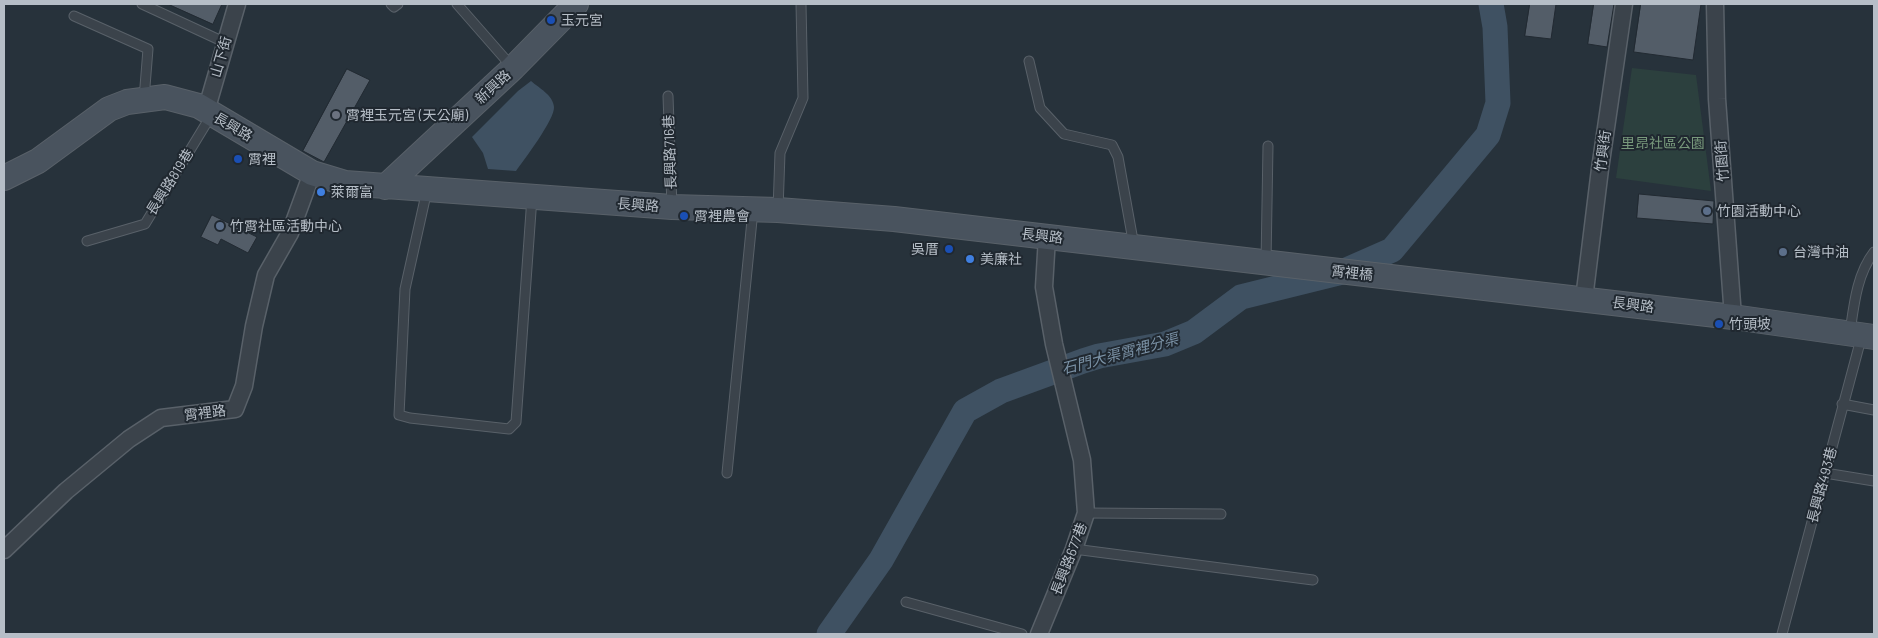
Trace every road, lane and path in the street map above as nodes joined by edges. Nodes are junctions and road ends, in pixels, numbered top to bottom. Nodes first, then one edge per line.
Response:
1 (142, 4) edge
2 (237, 4) edge
3 (391, 4) edge
4 (398, 4) edge
5 (457, 4) edge
6 (576, 4) edge
7 (801, 4) edge
8 (1624, 4) edge
9 (1715, 4) edge
10 (74, 16) dead end
11 (226, 43) junction
12 (1029, 61) dead end
13 (513, 68) junction
14 (668, 96) dead end
15 (144, 99) junction
16 (209, 112) junction
17 (1268, 146) dead end
18 (312, 173) junction
19 (4, 178) edge
20 (385, 187) junction
21 (427, 190) junction
22 (532, 197) junction
23 (672, 207) junction
24 (753, 209) junction
25 (778, 210) junction
26 (1047, 237) junction
27 (87, 241) dead end
28 (1134, 247) junction
29 (1874, 252) edge
30 (1266, 262) junction
31 (1313, 269) joint
32 (1392, 277) joint
33 (1584, 300) junction
34 (1733, 317) junction
35 (1862, 335) edge
36 (1842, 404) junction
37 (1874, 410) edge
38 (727, 472) dead end
39 (1825, 474) junction
40 (1874, 481) edge
41 (1086, 513) junction
42 (1221, 514) dead end
43 (1074, 549) junction
44 (4, 550) edge
45 (1313, 580) dead end
46 (906, 602) dead end
47 (1022, 634) edge
48 (1039, 634) edge
49 (1782, 634) edge

1 - 11 lane
2 - 11 street, 山下街
3 - 4 lane
5 - 13 lane
6 - 13 main road, 新興路
7 - 25 lane
8 - 33 street, 竹興街
9 - 34 street, 竹園街
10 - 15 lane
11 - 16 street, 山下街
12 - 28 lane
13 - 20 main road, 新興路
14 - 23 lane, 長興路716巷
15 - 16 main road, 長興路
15 - 19 main road, 長興路
16 - 18 main road, 長興路
16 - 27 lane, 長興路819巷
17 - 30 lane
18 - 20 main road, 長興路
18 - 44 street, 霄裡路
20 - 21 main road, 長興路
21 - 22 main road, 長興路
21 - 22 lane
22 - 23 main road, 長興路
23 - 24 main road, 長興路
24 - 25 main road, 長興路
24 - 38 lane
25 - 26 main road, 長興路
26 - 28 main road, 長興路
26 - 41 street, 長興路677巷
28 - 30 main road, 長興路
29 - 35 lane, 長興路493巷
30 - 31 main road, 長興路
31 - 32 main road, 霄裡橋
32 - 33 main road, 長興路
33 - 34 main road, 長興路
34 - 35 main road, 長興路
35 - 36 lane, 長興路493巷
36 - 37 lane
36 - 39 lane, 長興路493巷
39 - 40 lane
39 - 49 lane, 長興路493巷
41 - 42 lane
41 - 43 street, 長興路677巷
43 - 45 lane
43 - 48 street, 長興路677巷
46 - 47 lane

